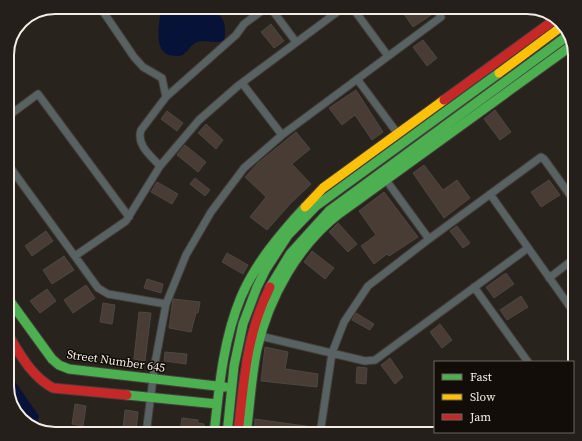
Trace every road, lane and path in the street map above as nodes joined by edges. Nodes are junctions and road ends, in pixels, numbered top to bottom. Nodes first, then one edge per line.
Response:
1 (105, 14) edge
2 (258, 14) edge
3 (275, 14) edge
4 (334, 14) edge
5 (357, 14) edge
6 (441, 14) edge
7 (551, 22) edge
8 (559, 29) edge
9 (564, 38) edge
10 (296, 42) junction
11 (567, 49) edge
12 (388, 56) junction
13 (357, 79) junction
14 (242, 83) junction
15 (166, 98) junction
16 (14, 112) edge
17 (398, 134) junction
18 (282, 135) junction
19 (160, 166) junction
20 (14, 173) edge
21 (386, 180) junction
22 (568, 192) edge
23 (490, 194) junction
24 (129, 217) junction
25 (429, 239) junction
26 (528, 248) junction
27 (75, 256) junction
28 (568, 263) edge
29 (549, 278) junction
30 (474, 287) junction
31 (166, 304) junction
32 (568, 304) edge
33 (14, 307) edge
34 (260, 336) junction
35 (14, 344) edge
36 (332, 353) junction
37 (527, 361) edge
38 (219, 386) junction
39 (232, 388) junction
40 (152, 389) junction
41 (217, 404) junction
42 (147, 427) edge
43 (215, 427) edge
44 (228, 427) edge
45 (239, 427) edge
46 (247, 427) edge
47 (321, 427) edge

1 - 15 street
2 - 15 street
3 - 10 street
4 - 10 street
5 - 12 street
6 - 12 street
7 - 17 street
8 - 39 street
9 - 45 street
10 - 14 street
11 - 21 street
12 - 13 street
13 - 17 street
13 - 18 street
14 - 18 street
14 - 19 street
15 - 19 street
16 - 24 street
17 - 38 street
18 - 31 street
19 - 24 street
20 - 27 street
21 - 25 street
21 - 34 street
22 - 23 street
23 - 25 street
23 - 26 street
24 - 27 street
25 - 36 street
26 - 29 street
26 - 30 street
27 - 31 street
28 - 29 street
29 - 32 street
30 - 36 street
30 - 37 street
31 - 40 street
33 - 40 street, Street Number 645
34 - 36 street
34 - 46 street
35 - 40 street, Street Number 645
36 - 47 street
38 - 39 street, Street Number 645
38 - 40 street, Street Number 645
38 - 41 street
39 - 44 street
40 - 41 street, Street Number 645
40 - 42 street
41 - 43 street

